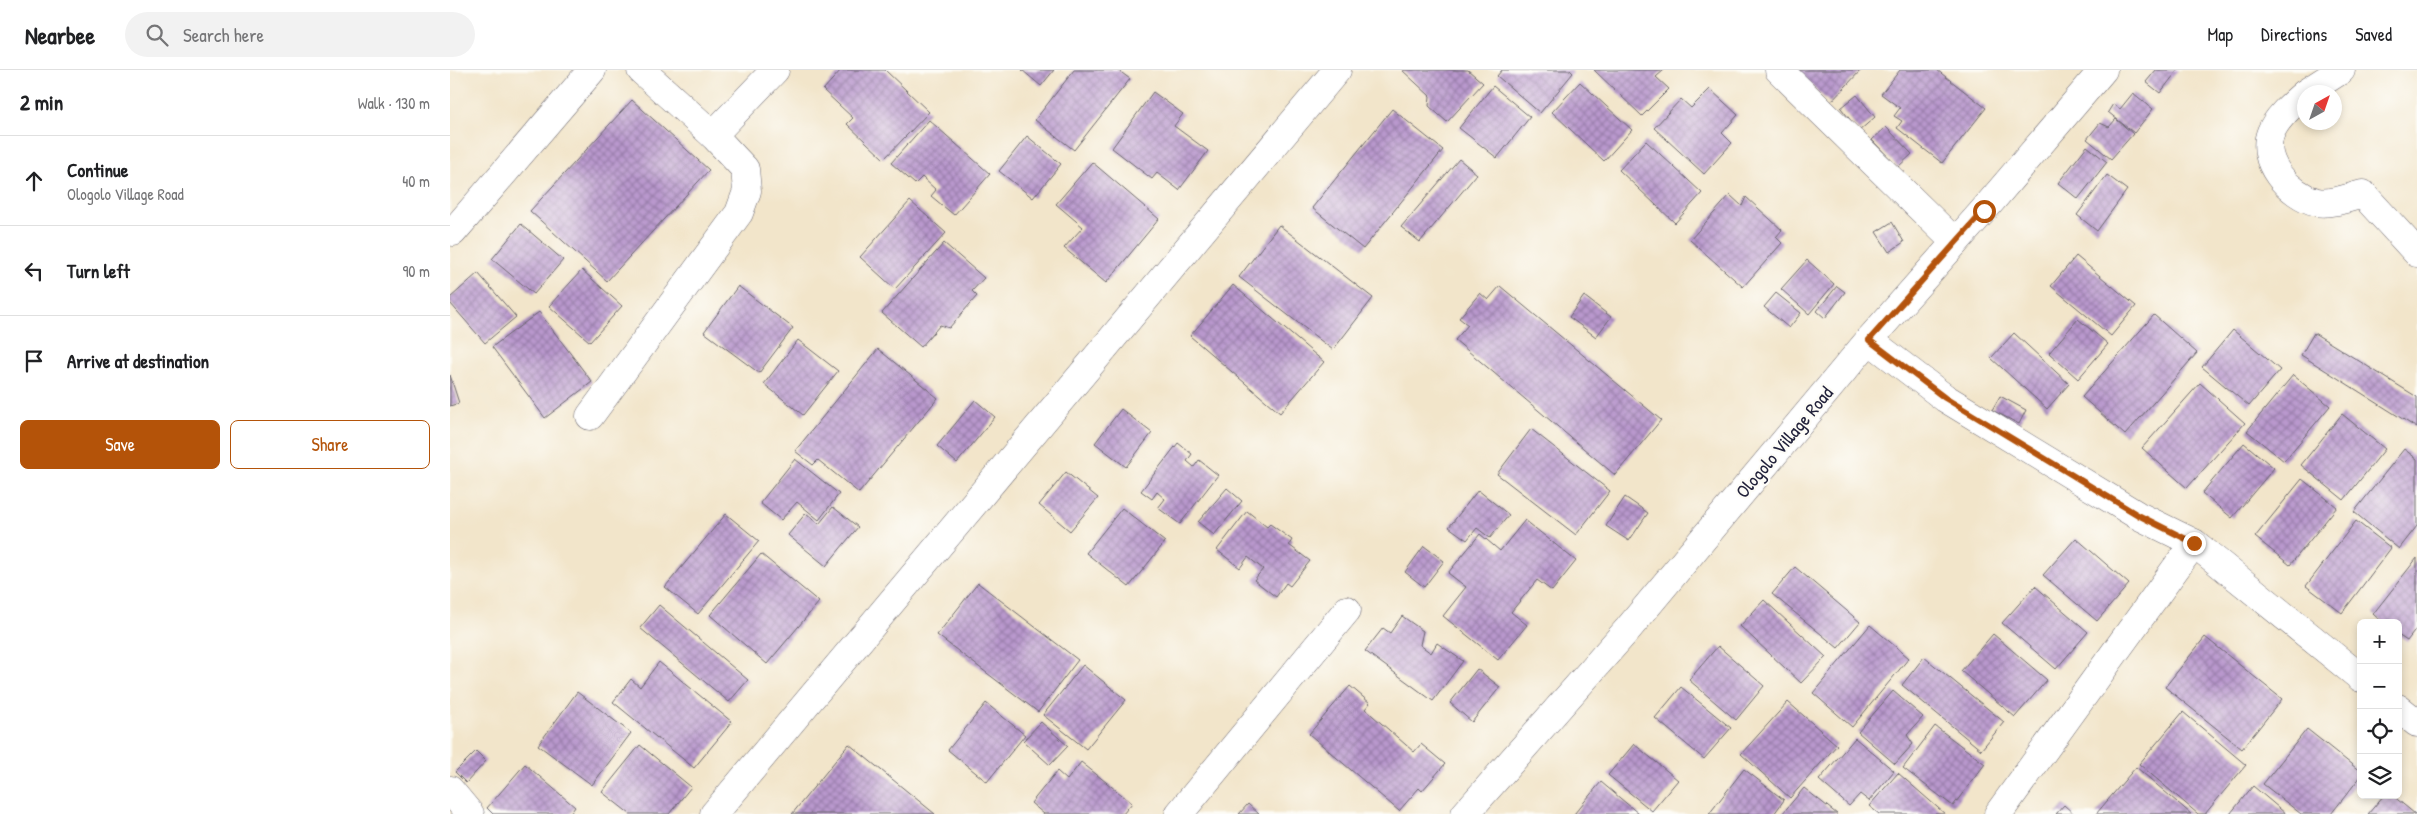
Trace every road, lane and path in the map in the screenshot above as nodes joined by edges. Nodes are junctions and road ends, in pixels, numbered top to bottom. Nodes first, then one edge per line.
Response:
1 (592, 70) edge
2 (641, 70) edge
3 (774, 70) edge
4 (1338, 70) edge
5 (1779, 70) edge
6 (2103, 70) edge
7 (2341, 70) edge
8 (2318, 85) edge
9 (2297, 100) edge
10 (713, 135) junction
11 (453, 232) dead end
12 (1955, 242) junction
13 (2417, 253) edge
14 (1869, 340) junction
15 (590, 416) dead end
16 (2194, 543) junction
17 (1347, 610) dead end
18 (2357, 675) edge
19 (2399, 709) edge
20 (2417, 723) edge
21 (450, 790) edge
22 (470, 814) edge
23 (714, 814) edge
24 (1178, 814) edge
25 (1465, 814) edge
26 (1998, 814) edge

1 - 11 street
2 - 10 street
3 - 10 street
4 - 23 street
5 - 12 street
6 - 12 street, Ologolo Village Road
7 - 8 street
9 - 13 street
10 - 15 street
12 - 14 street, Ologolo Village Road
14 - 16 street
14 - 25 street, Ologolo Village Road
16 - 18 street
16 - 26 street
17 - 24 street
19 - 20 street
21 - 22 street

